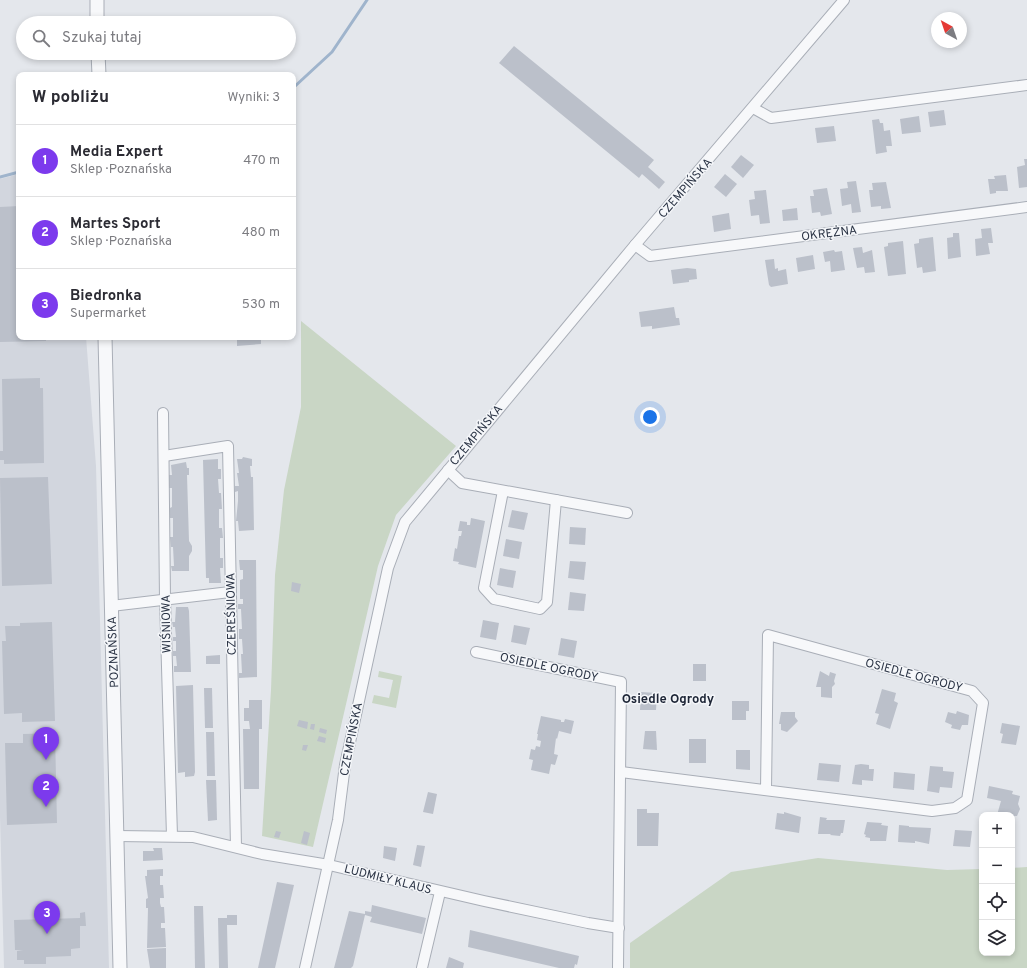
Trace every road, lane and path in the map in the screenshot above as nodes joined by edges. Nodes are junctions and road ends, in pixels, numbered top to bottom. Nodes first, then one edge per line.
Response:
1 (97, 0) edge
2 (844, 0) edge
3 (97, 16) edge
4 (98, 60) edge
5 (99, 72) edge
6 (1027, 85) edge
7 (753, 108) junction
8 (1027, 207) edge
9 (636, 244) junction
10 (105, 340) edge
11 (163, 413) dead end
12 (164, 456) junction
13 (448, 470) junction
14 (503, 490) junction
15 (556, 500) junction
16 (627, 513) dead end
17 (230, 592) junction
18 (165, 599) junction
19 (111, 606) junction
20 (476, 652) dead end
21 (621, 772) junction
22 (766, 790) junction
23 (117, 836) junction
24 (172, 836) junction
25 (236, 847) junction
26 (329, 864) junction
27 (440, 892) junction
28 (619, 928) junction
29 (120, 968) edge
30 (306, 968) edge
31 (422, 968) edge
32 (618, 968) edge

1 - 3 street
2 - 7 street, CZEMPIŃSKA
4 - 5 street
6 - 7 street
7 - 9 street, CZEMPIŃSKA
8 - 9 street, OKRĘŻNA
9 - 13 street, CZEMPIŃSKA
10 - 19 street, POZNAŃSKA
11 - 12 street, WIŚNIOWA
12 - 17 street, CZEREŚNIOWA
12 - 18 street, WIŚNIOWA
13 - 14 street
13 - 26 street, CZEMPIŃSKA
14 - 15 street
14 - 15 street
15 - 16 street
17 - 18 street
17 - 25 street, CZEREŚNIOWA
18 - 19 street
18 - 24 street, WIŚNIOWA
19 - 23 street, POZNAŃSKA
20 - 21 street, OSIEDLE OGRODY
21 - 22 street, OSIEDLE OGRODY
21 - 28 street
22 - 22 street, OSIEDLE OGRODY
23 - 24 street, LUDMIŁY KLAUS
23 - 29 street, POZNAŃSKA
24 - 25 street, LUDMIŁY KLAUS
25 - 26 street, LUDMIŁY KLAUS
26 - 27 street, LUDMIŁY KLAUS
26 - 30 street, CZEMPIŃSKA
27 - 28 street, LUDMIŁY KLAUS
27 - 31 street
28 - 32 street

